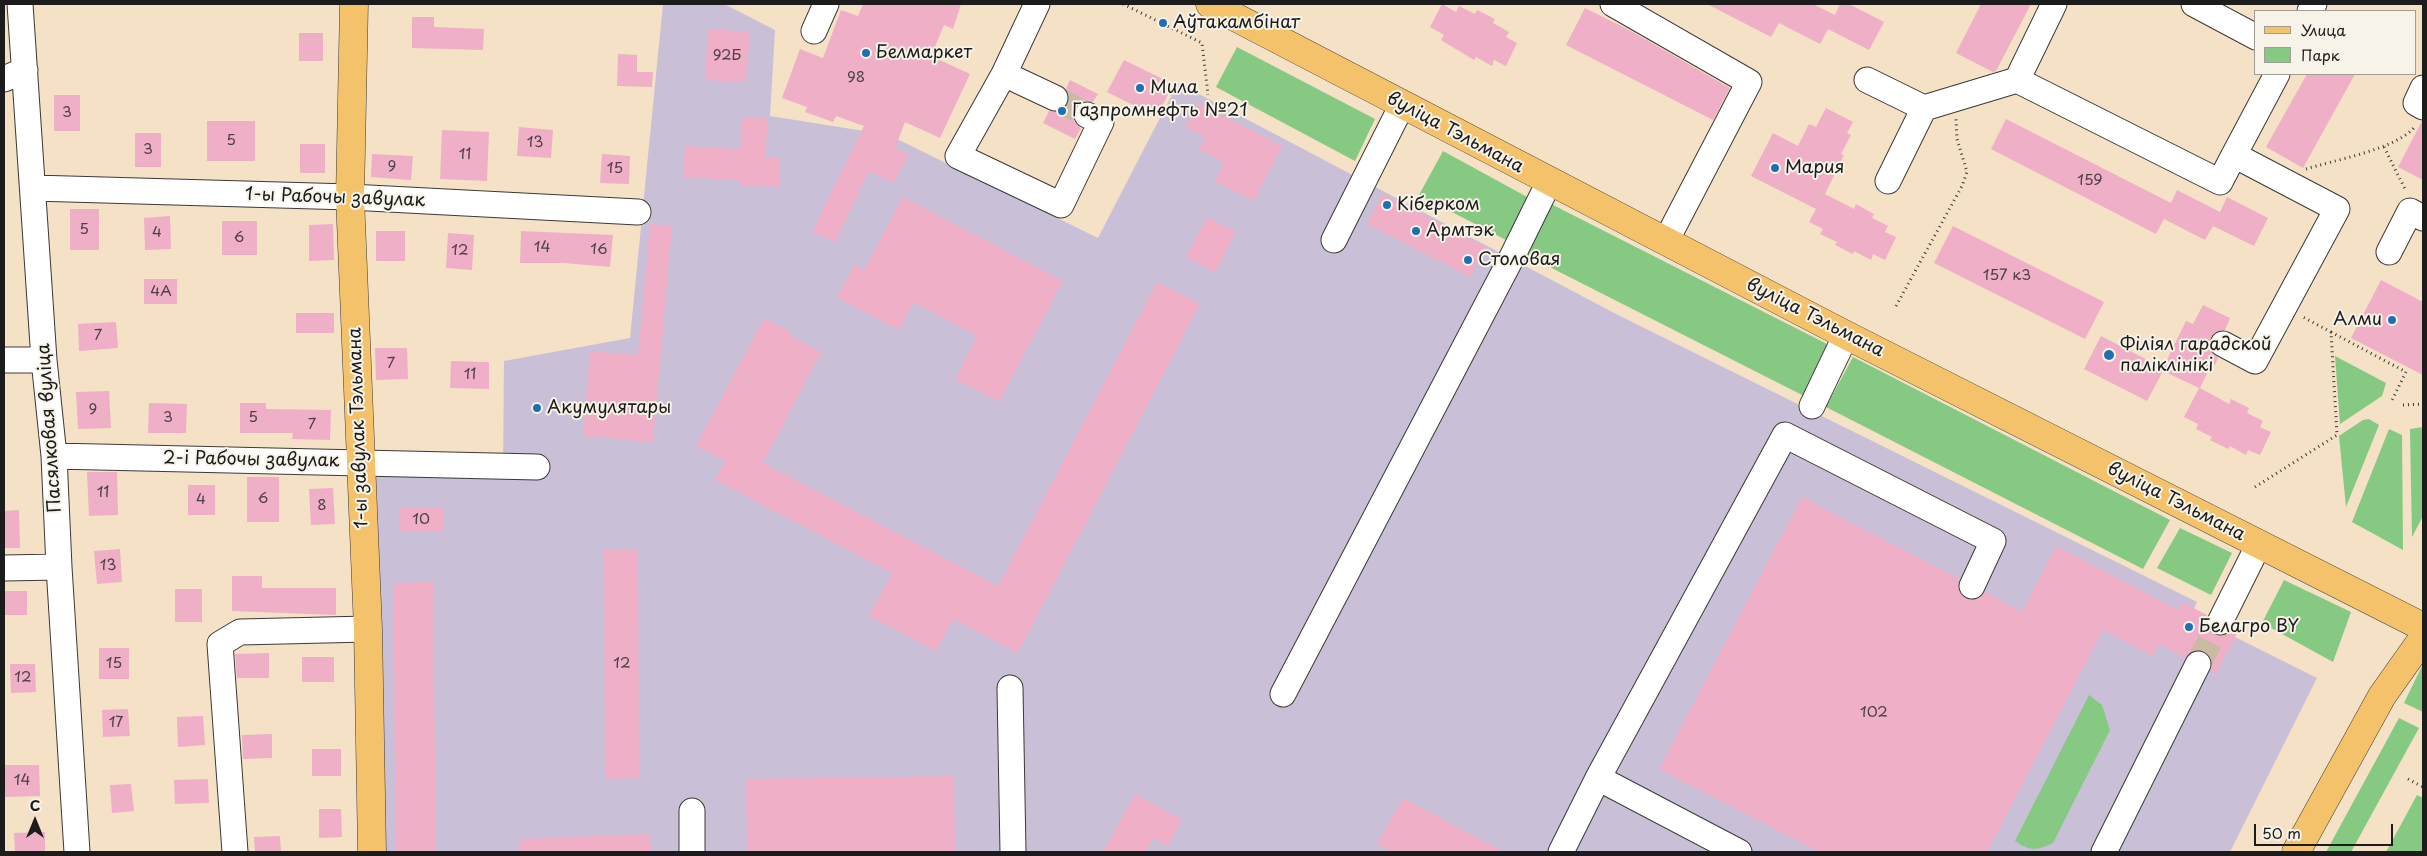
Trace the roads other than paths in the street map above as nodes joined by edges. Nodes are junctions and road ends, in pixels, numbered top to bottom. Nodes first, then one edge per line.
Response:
1 (20, 4) edge
2 (354, 4) edge
3 (826, 4) edge
4 (1037, 4) edge
5 (1210, 4) edge
6 (1613, 4) edge
7 (2054, 4) edge
8 (2194, 4) edge
9 (814, 31) dead end
10 (2254, 36) edge
11 (14, 74) edge
12 (1004, 74) junction
13 (2276, 75) edge
14 (1867, 80) dead end
15 (2017, 80) junction
16 (2423, 88) edge
17 (1055, 98) tunnel mouth
18 (1402, 105) junction
19 (1924, 108) junction
20 (2421, 113) edge
21 (1087, 116) tunnel mouth
22 (2234, 155) junction
23 (1888, 181) dead end
24 (1549, 182) junction
25 (33, 188) junction
26 (350, 197) junction
27 (638, 212) dead end
28 (2423, 218) edge
29 (1334, 240) dead end
30 (1666, 241) junction
31 (2389, 252) dead end
32 (1846, 335) junction
33 (2223, 344) dead end
34 (4, 360) edge
35 (44, 360) junction
36 (1812, 406) dead end
37 (54, 456) junction
38 (360, 462) junction
39 (537, 467) dead end
40 (2259, 544) junction
41 (59, 567) junction
42 (4, 568) edge
43 (1972, 586) dead end
44 (2220, 622) tunnel mouth
45 (2423, 627) edge
46 (368, 629) junction
47 (2423, 638) edge
48 (2198, 664) tunnel mouth
49 (1010, 688) dead end
50 (1282, 694) dead end
51 (1598, 778) junction
52 (692, 811) dead end
53 (77, 852) edge
54 (235, 852) edge
55 (372, 852) edge
56 (692, 852) edge
57 (1013, 852) edge
58 (1561, 852) edge
59 (1739, 852) edge
60 (2104, 852) edge
61 (2296, 852) edge

1 - 11 street, Пасялковая вуліца
2 - 26 main road, 1-ы завулак Тэльмана
3 - 9 street
4 - 12 street
5 - 18 main road, вуліца Тэльмана
6 - 30 street
7 - 15 street
8 - 10 street
11 - 25 street, Пасялковая вуліца
12 - 17 street
12 - 21 street
13 - 22 street
14 - 19 street
15 - 19 street
15 - 22 street
16 - 20 street
18 - 24 main road, вуліца Тэльмана
18 - 29 street
19 - 23 street
22 - 33 street
24 - 30 main road, вуліца Тэльмана
24 - 50 street
25 - 26 street, 1-ы Рабочы завулак
25 - 35 street, Пасялковая вуліца
26 - 27 street, 1-ы Рабочы завулак
26 - 38 main road, 1-ы завулак Тэльмана
28 - 31 street
30 - 32 main road, вуліца Тэльмана
32 - 36 street
32 - 40 main road, вуліца Тэльмана
34 - 35 street
35 - 37 street, Пасялковая вуліца
37 - 38 street, 2-і Рабочы завулак
37 - 41 street, Пасялковая вуліца
38 - 39 street, 2-і Рабочы завулак
38 - 46 main road, 1-ы завулак Тэльмана
40 - 44 street
40 - 45 main road, вуліца Тэльмана
41 - 42 street
41 - 53 street, Пасялковая вуліца
43 - 51 street
46 - 54 street
46 - 55 main road, 1-ы завулак Тэльмана
47 - 61 main road
48 - 60 street
49 - 57 street
51 - 58 street
51 - 59 street
52 - 56 street

